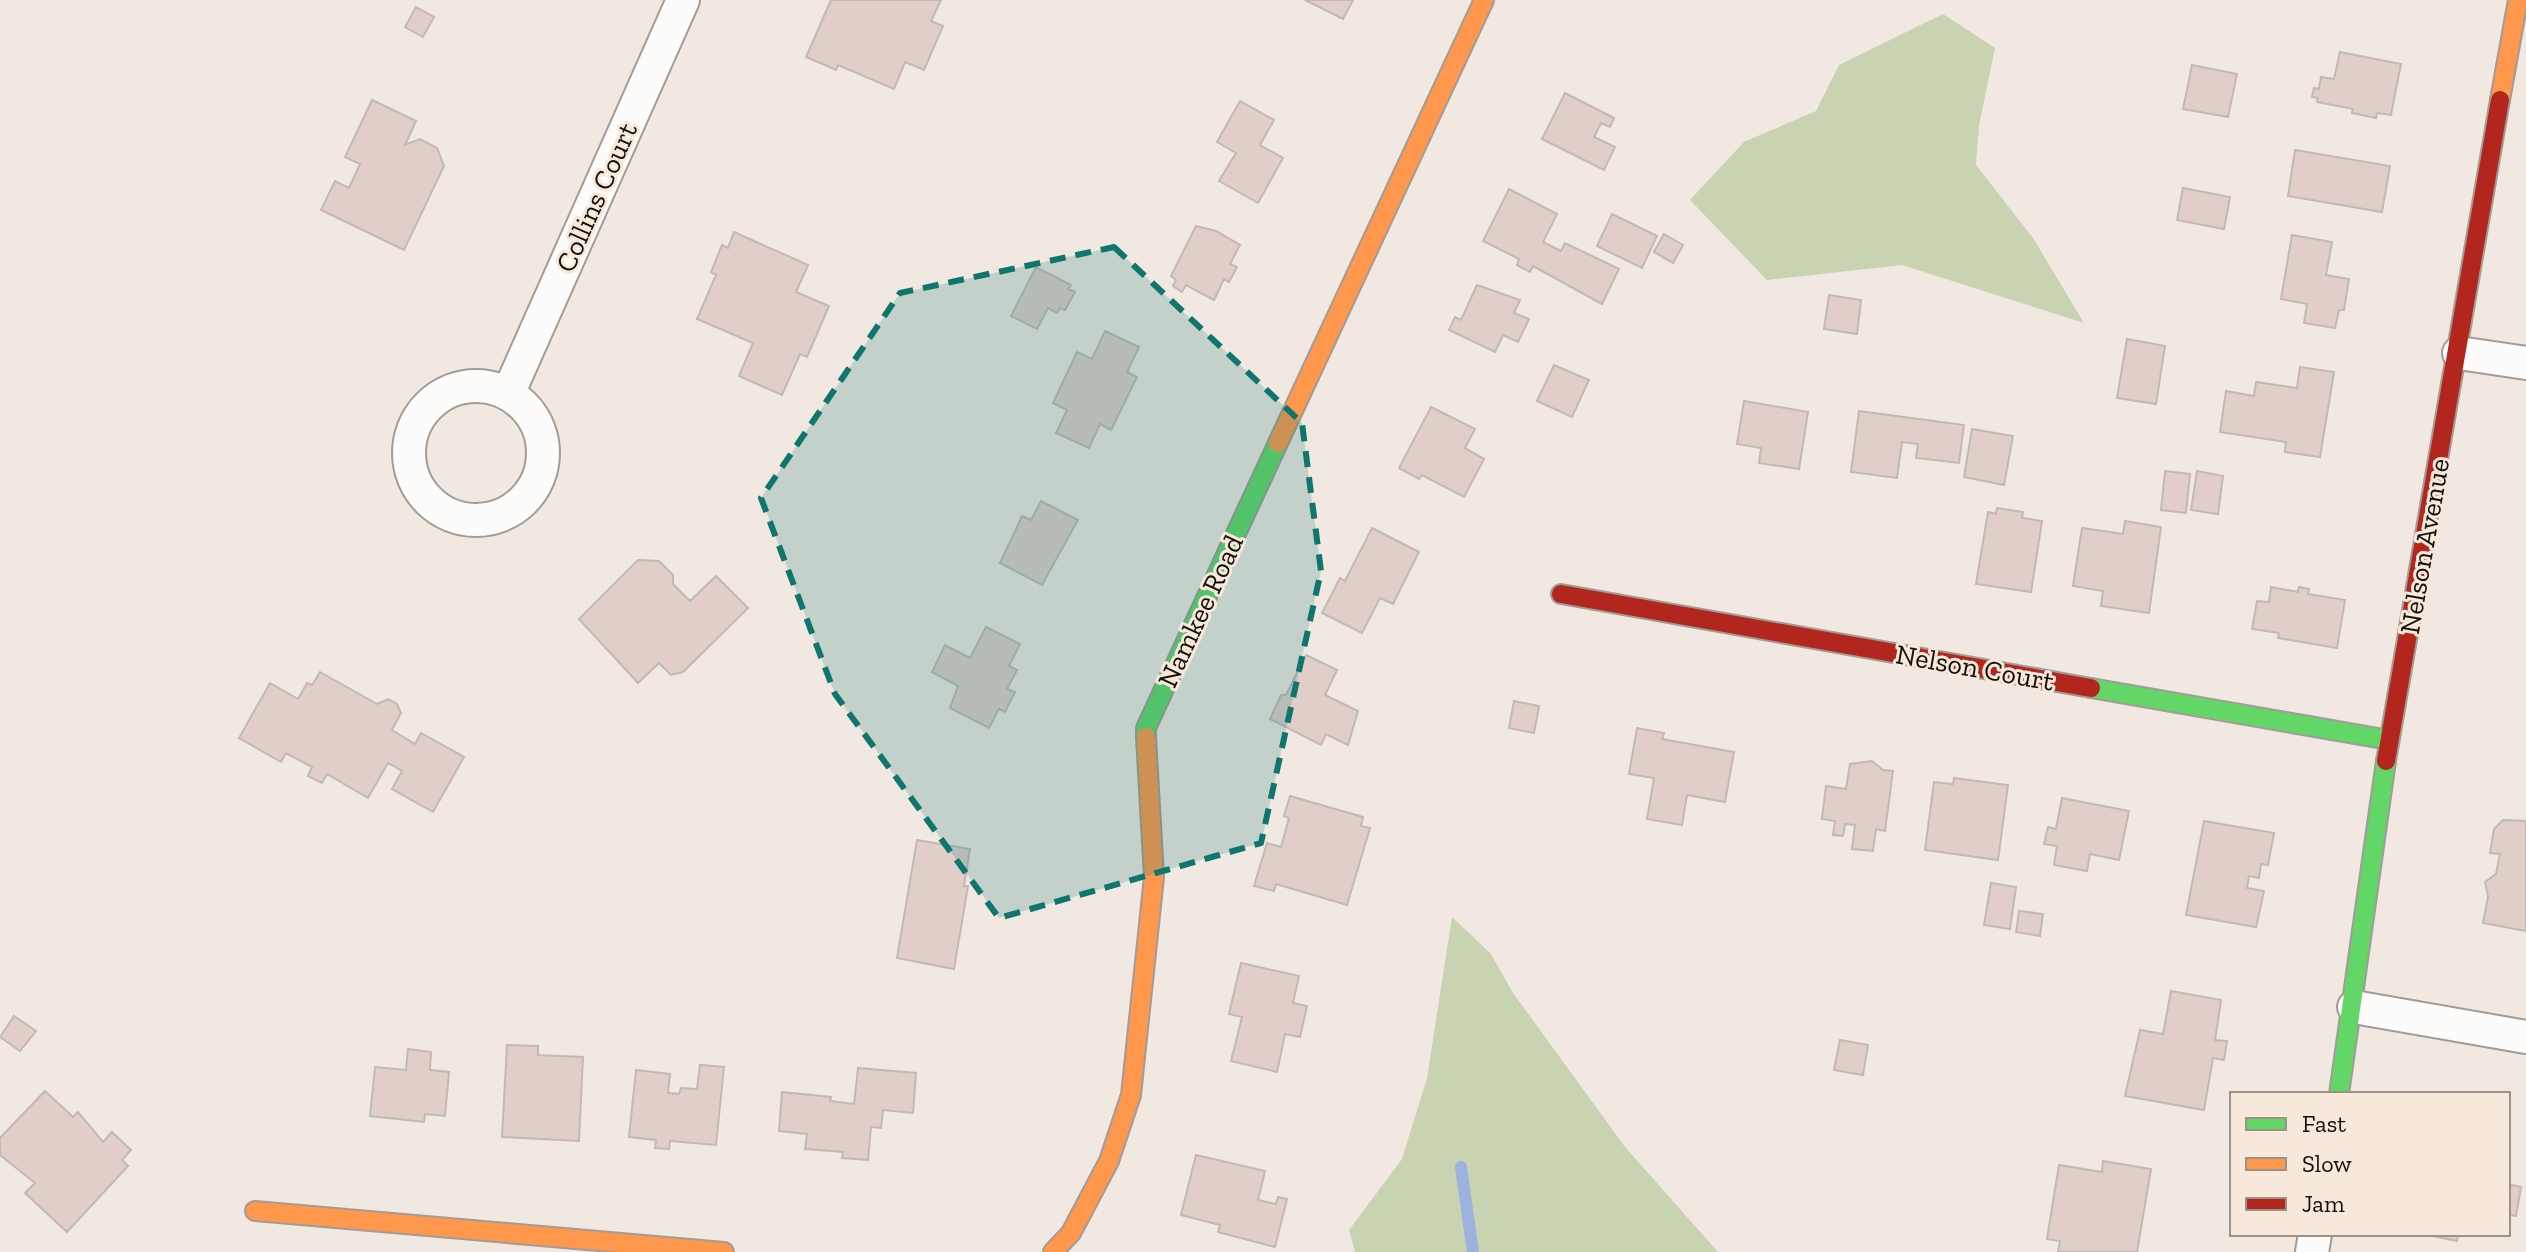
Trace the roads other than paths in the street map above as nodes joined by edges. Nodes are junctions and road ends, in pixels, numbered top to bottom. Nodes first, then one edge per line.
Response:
1 (683, 0) edge
2 (1484, 0) edge
3 (2518, 0) edge
4 (2459, 353) junction
5 (2526, 363) edge
6 (508, 394) junction
7 (1561, 594) dead end
8 (2389, 740) junction
9 (2354, 1007) junction
10 (2526, 1037) edge
11 (2339, 1092) edge
12 (255, 1211) dead end
13 (472, 1242) edge
14 (724, 1252) edge
15 (1053, 1252) edge

1 - 6 street, Collins Court
2 - 15 street, Namkee Road
3 - 4 street, Nelson Avenue
4 - 5 street
4 - 8 street, Nelson Avenue
6 - 6 street
7 - 8 street, Nelson Court
8 - 9 street, Nelson Avenue
9 - 10 street
9 - 11 street, Nelson Avenue
12 - 13 street
13 - 14 street

